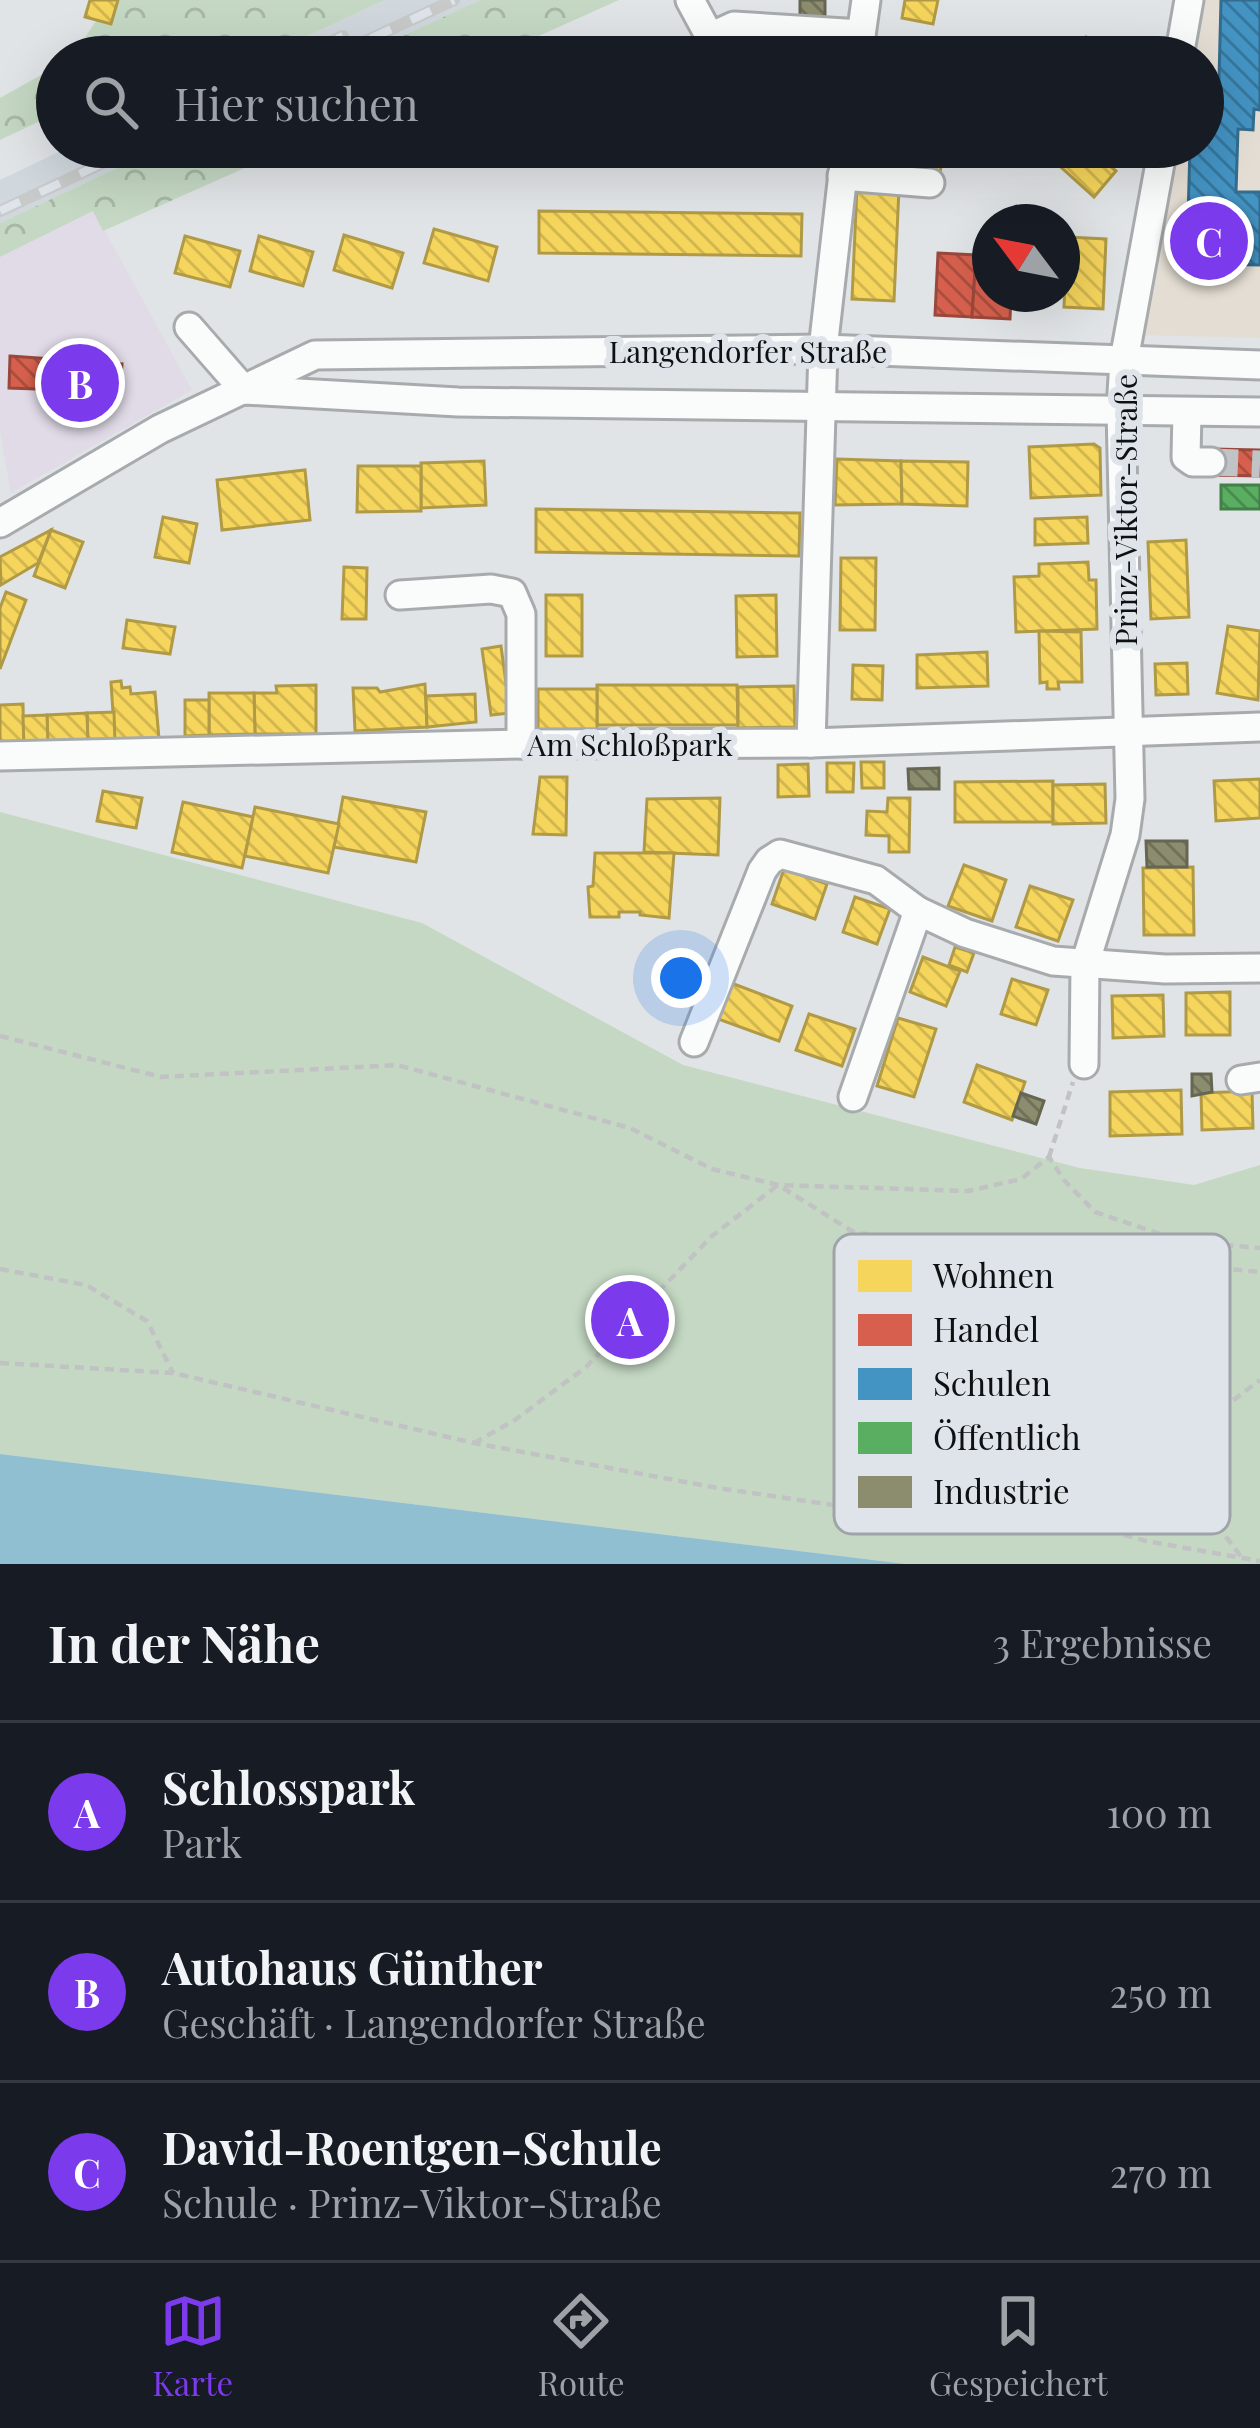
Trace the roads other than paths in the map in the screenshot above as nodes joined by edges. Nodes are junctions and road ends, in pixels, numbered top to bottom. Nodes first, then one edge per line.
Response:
1 (690, 0) edge
2 (866, 0) edge
3 (1189, 0) edge
4 (762, 14) edge
5 (709, 36) edge
6 (712, 36) edge
7 (831, 36) edge
8 (860, 36) edge
9 (1183, 36) edge
10 (843, 168) edge
11 (1158, 168) edge
12 (842, 176) junction
13 (930, 183) dead end
14 (189, 327) dead end
15 (823, 349) junction
16 (1124, 361) junction
17 (1260, 365) edge
18 (244, 390) junction
19 (822, 409) junction
20 (1120, 410) junction
21 (1187, 412) junction
22 (1260, 412) edge
23 (1211, 462) dead end
24 (0, 524) edge
25 (400, 595) dead end
26 (1260, 728) edge
27 (1128, 733) junction
28 (811, 743) junction
29 (521, 744) junction
30 (0, 756) edge
31 (918, 911) junction
32 (1085, 964) junction
33 (1260, 968) edge
34 (694, 1042) dead end
35 (1084, 1064) road end
36 (853, 1097) dead end

1 - 5 street
2 - 8 street
3 - 9 street
4 - 6 street
4 - 7 street
10 - 12 street
11 - 16 street, Prinz-Viktor-Straße
12 - 13 street
12 - 15 street
14 - 18 street
15 - 16 street, Langendorfer Straße
15 - 18 street, Langendorfer Straße
15 - 19 street
16 - 17 street, Langendorfer Straße
16 - 20 street, Prinz-Viktor-Straße
18 - 19 street, Langendorfer Straße
18 - 24 street, Langendorfer Straße
19 - 20 street, Langendorfer Straße
19 - 28 street
20 - 21 street, Langendorfer Straße
20 - 27 street, Prinz-Viktor-Straße
21 - 22 street, Langendorfer Straße
21 - 23 street
25 - 29 street
26 - 27 street, Am Schloßpark
27 - 28 street, Am Schloßpark
27 - 32 street, Prinz-Viktor-Straße
28 - 29 street, Am Schloßpark
29 - 30 street, Am Schloßpark
31 - 32 street
31 - 34 street
31 - 36 street
32 - 33 street
32 - 35 street, Prinz-Viktor-Straße

